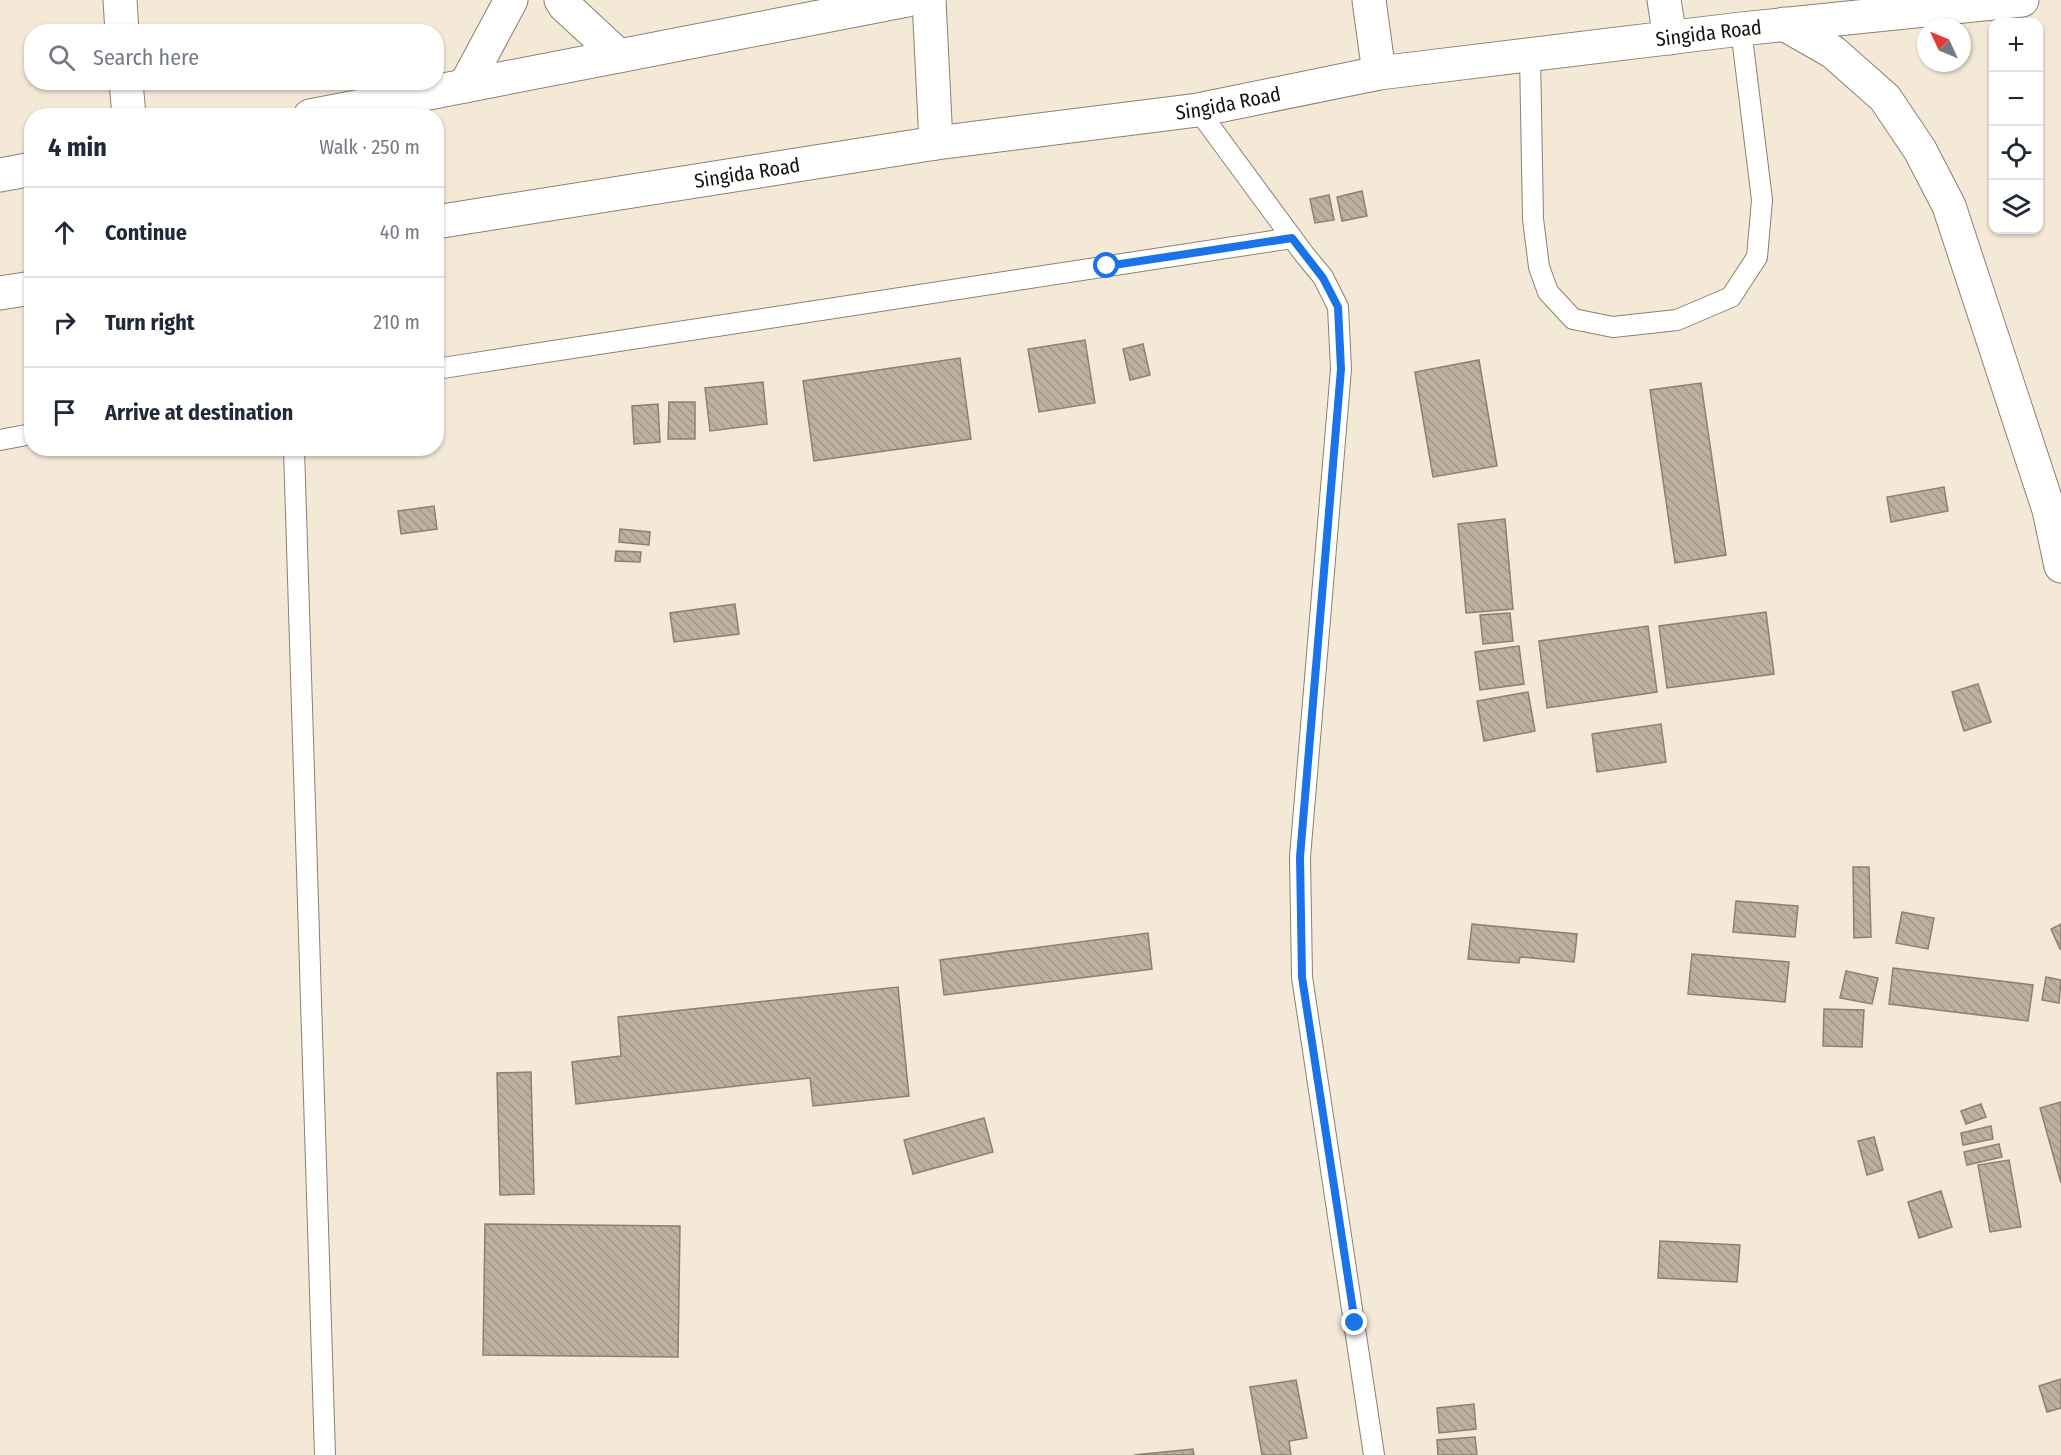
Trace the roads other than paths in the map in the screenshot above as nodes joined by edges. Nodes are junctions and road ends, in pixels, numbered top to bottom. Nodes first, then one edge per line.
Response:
1 (120, 0) edge
2 (511, 0) edge
3 (561, 0) edge
4 (907, 0) edge
5 (929, 0) edge
6 (1369, 0) edge
7 (1664, 0) edge
8 (2022, 0) edge
9 (122, 24) edge
10 (1784, 24) junction
11 (1741, 29) junction
12 (1670, 38) junction
13 (1530, 55) junction
14 (619, 56) junction
15 (1379, 73) junction
16 (465, 86) junction
17 (127, 90) edge
18 (128, 108) edge
19 (351, 108) edge
20 (1198, 110) junction
21 (936, 143) junction
22 (24, 170) edge
23 (0, 175) edge
24 (444, 221) edge
25 (1292, 238) junction
26 (24, 289) edge
27 (0, 293) edge
28 (444, 368) edge
29 (24, 436) edge
30 (0, 440) edge
31 (294, 456) edge
32 (2061, 566) edge
33 (325, 1455) edge
34 (1374, 1455) edge

1 - 9 main road
2 - 16 main road
3 - 14 main road
4 - 14 main road
5 - 21 main road
6 - 15 main road
7 - 12 main road
8 - 10 main road, Singida Road
10 - 11 main road, Singida Road
10 - 32 main road
11 - 12 main road, Singida Road
11 - 13 lane
12 - 13 main road, Singida Road
13 - 15 main road, Singida Road
14 - 16 main road
15 - 20 main road, Singida Road
16 - 19 main road
17 - 18 main road
20 - 21 main road, Singida Road
20 - 25 lane
21 - 24 main road, Singida Road
22 - 23 main road
25 - 28 lane
25 - 34 lane
26 - 27 main road
29 - 30 lane
31 - 33 lane

